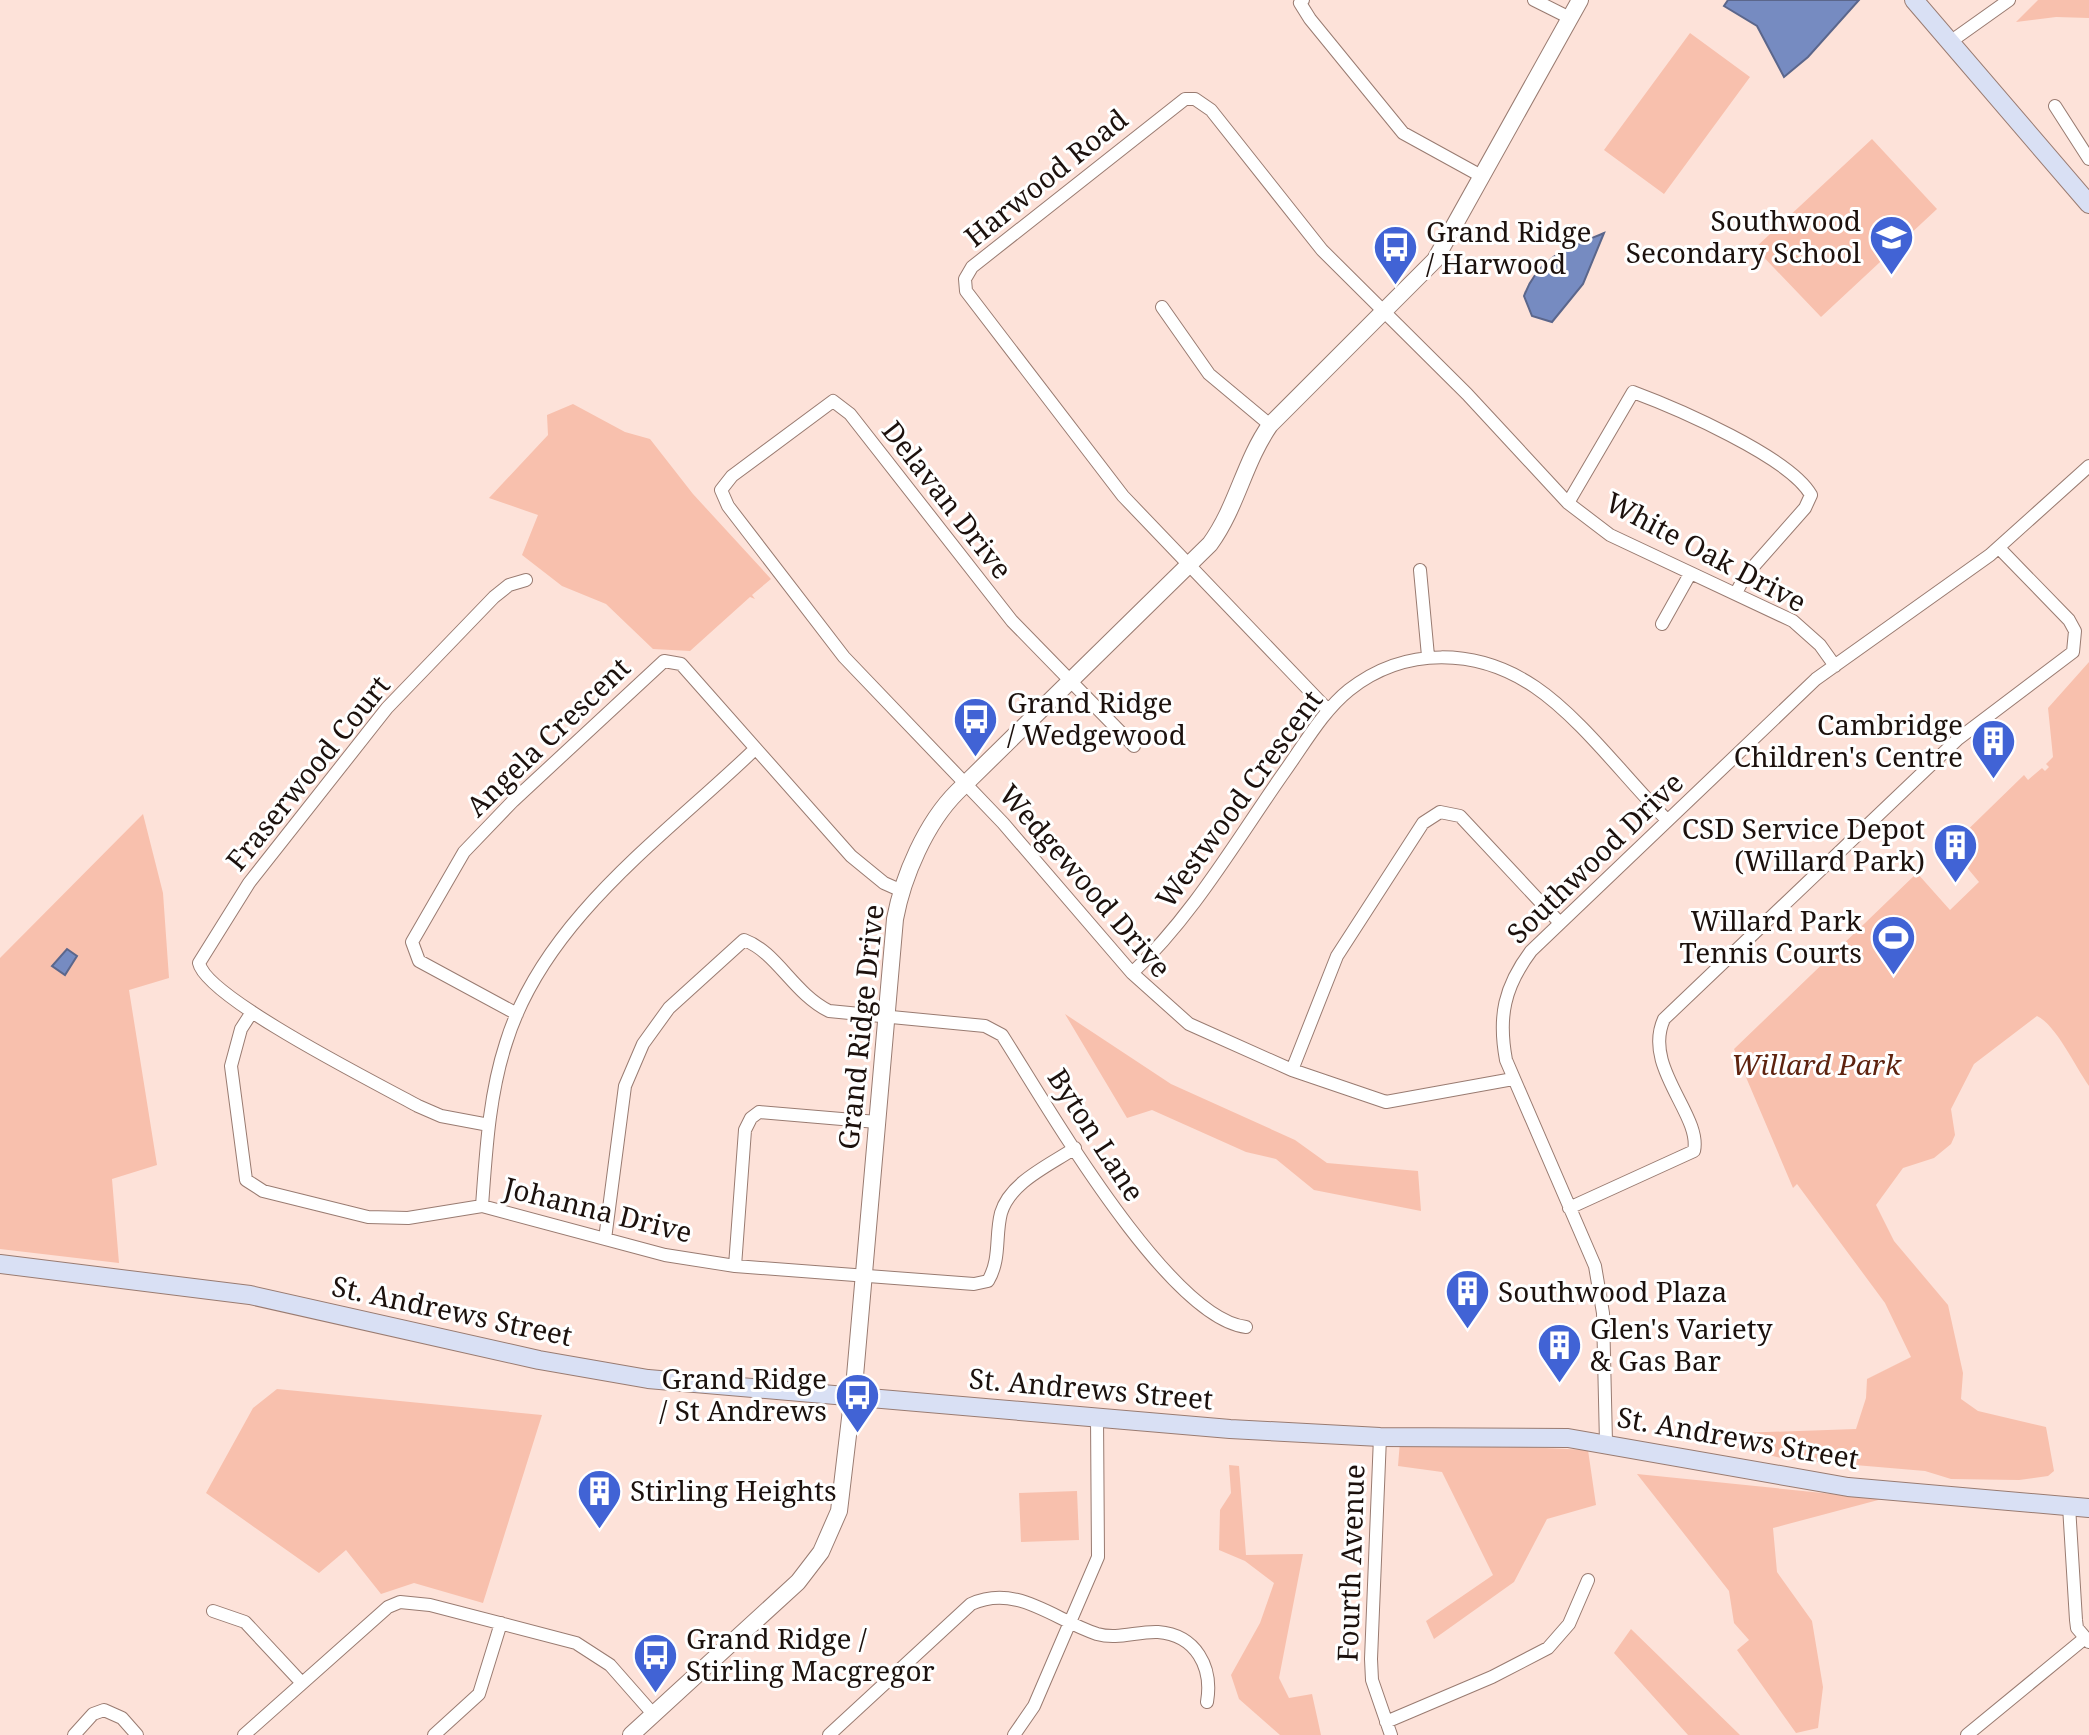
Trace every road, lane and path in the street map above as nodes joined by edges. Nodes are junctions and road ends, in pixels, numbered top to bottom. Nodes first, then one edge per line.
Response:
1 (1303, 0) edge
2 (1534, 0) edge
3 (1580, 0) edge
4 (1914, 0) edge
5 (2009, 0) edge
6 (1570, 18) junction
7 (1950, 42) junction
8 (2055, 106) dead end
9 (2089, 159) edge
10 (1483, 177) junction
11 (2089, 204) edge
12 (1162, 307) dead end
13 (1385, 311) junction
14 (1270, 425) junction
15 (2089, 466) edge
16 (1568, 503) junction
17 (728, 506) joint
18 (1999, 548) junction
19 (1189, 566) junction
20 (1420, 570) dead end
21 (1690, 574) junction
22 (526, 580) dead end
23 (1736, 593) junction
24 (1662, 624) dead end
25 (1428, 656) junction
26 (1835, 666) junction
27 (1070, 681) junction
28 (1328, 710) junction
29 (1134, 746) dead end
30 (755, 749) junction
31 (966, 783) junction
32 (1667, 820) junction
33 (902, 891) junction
34 (1560, 923) junction
35 (1132, 973) junction
36 (252, 1012) junction
37 (517, 1014) junction
38 (886, 1017) junction
39 (1292, 1070) junction
40 (1513, 1079) junction
41 (877, 1122) junction
42 (489, 1125) junction
43 (1075, 1148) junction
44 (482, 1206) junction
45 (1569, 1208) junction
46 (605, 1239) junction
47 (0, 1264) edge
48 (735, 1266) junction
49 (864, 1277) junction
50 (1246, 1327) dead end
51 (852, 1396) junction
52 (1097, 1417) junction
53 (1380, 1437) junction
54 (1606, 1443) junction
55 (2069, 1506) junction
56 (2089, 1508) edge
57 (1588, 1580) dead end
58 (213, 1611) dead end
59 (501, 1623) junction
60 (1073, 1623) junction
61 (2087, 1640) edge
62 (301, 1682) junction
63 (1207, 1702) dead end
64 (654, 1715) junction
65 (1388, 1729) edge
66 (1984, 1730) edge
67 (74, 1735) edge
68 (137, 1735) edge
69 (244, 1735) edge
70 (434, 1735) edge
71 (631, 1735) edge
72 (829, 1735) edge
73 (1014, 1735) edge
74 (1967, 1735) edge

1 - 10 street
2 - 6 street
3 - 6 street, Grand Ridge Drive
4 - 7 main road
5 - 7 street
6 - 10 street, Grand Ridge Drive
7 - 11 main road
8 - 9 street
10 - 13 street, Grand Ridge Drive
12 - 14 street
13 - 14 street, Grand Ridge Drive
13 - 16 street, White Oak Drive
13 - 19 street, Harwood Road
14 - 19 street, Grand Ridge Drive
15 - 18 street, Southwood Drive
16 - 21 street, White Oak Drive
16 - 23 street
17 - 27 street, Delavan Drive
17 - 31 street, Wedgewood Drive
18 - 26 street, Southwood Drive
18 - 45 street
19 - 27 street, Grand Ridge Drive
19 - 28 street, Harwood Road
20 - 25 street
21 - 23 street, White Oak Drive
21 - 24 street
22 - 36 street, Fraserwood Court
23 - 26 street, White Oak Drive
25 - 28 street, Westwood Crescent
25 - 32 street, Westwood Crescent
26 - 32 street, Southwood Drive
27 - 29 street, Delavan Drive
27 - 31 street, Grand Ridge Drive
28 - 35 street, Westwood Crescent
30 - 33 street, Angela Crescent
30 - 37 street, Johanna Drive
30 - 37 street, Angela Crescent
31 - 33 street, Grand Ridge Drive
31 - 35 street, Wedgewood Drive
32 - 34 street, Southwood Drive
33 - 38 street, Grand Ridge Drive
34 - 39 street
34 - 40 street, Southwood Drive
35 - 39 street, Wedgewood Drive
36 - 42 street
36 - 44 street
37 - 42 street, Johanna Drive
38 - 41 street, Grand Ridge Drive
38 - 43 street, Byton Lane
38 - 46 street, Byton Lane
39 - 40 street, Wedgewood Drive
40 - 45 street, Southwood Drive
41 - 48 street
41 - 49 street, Grand Ridge Drive
42 - 44 street, Johanna Drive
43 - 49 street, Johanna Drive
43 - 50 street, Byton Lane
44 - 46 street, Johanna Drive
45 - 54 street, Southwood Drive
46 - 48 street, Johanna Drive
47 - 51 main road, St. Andrews Street
48 - 49 street, Johanna Drive
49 - 51 street, Grand Ridge Drive
51 - 52 main road, St. Andrews Street
51 - 64 street, Grand Ridge Drive
52 - 53 main road, St. Andrews Street
52 - 60 street
53 - 54 main road, St. Andrews Street
53 - 65 street, Fourth Avenue
54 - 55 main road, St. Andrews Street
55 - 56 main road, St. Andrews Street
55 - 61 street
57 - 65 street
58 - 62 street
59 - 62 street
59 - 64 street
59 - 70 street
60 - 63 street
60 - 72 street
60 - 73 street
61 - 66 street
62 - 69 street
64 - 71 street, Grand Ridge Drive
66 - 74 street
67 - 68 street

